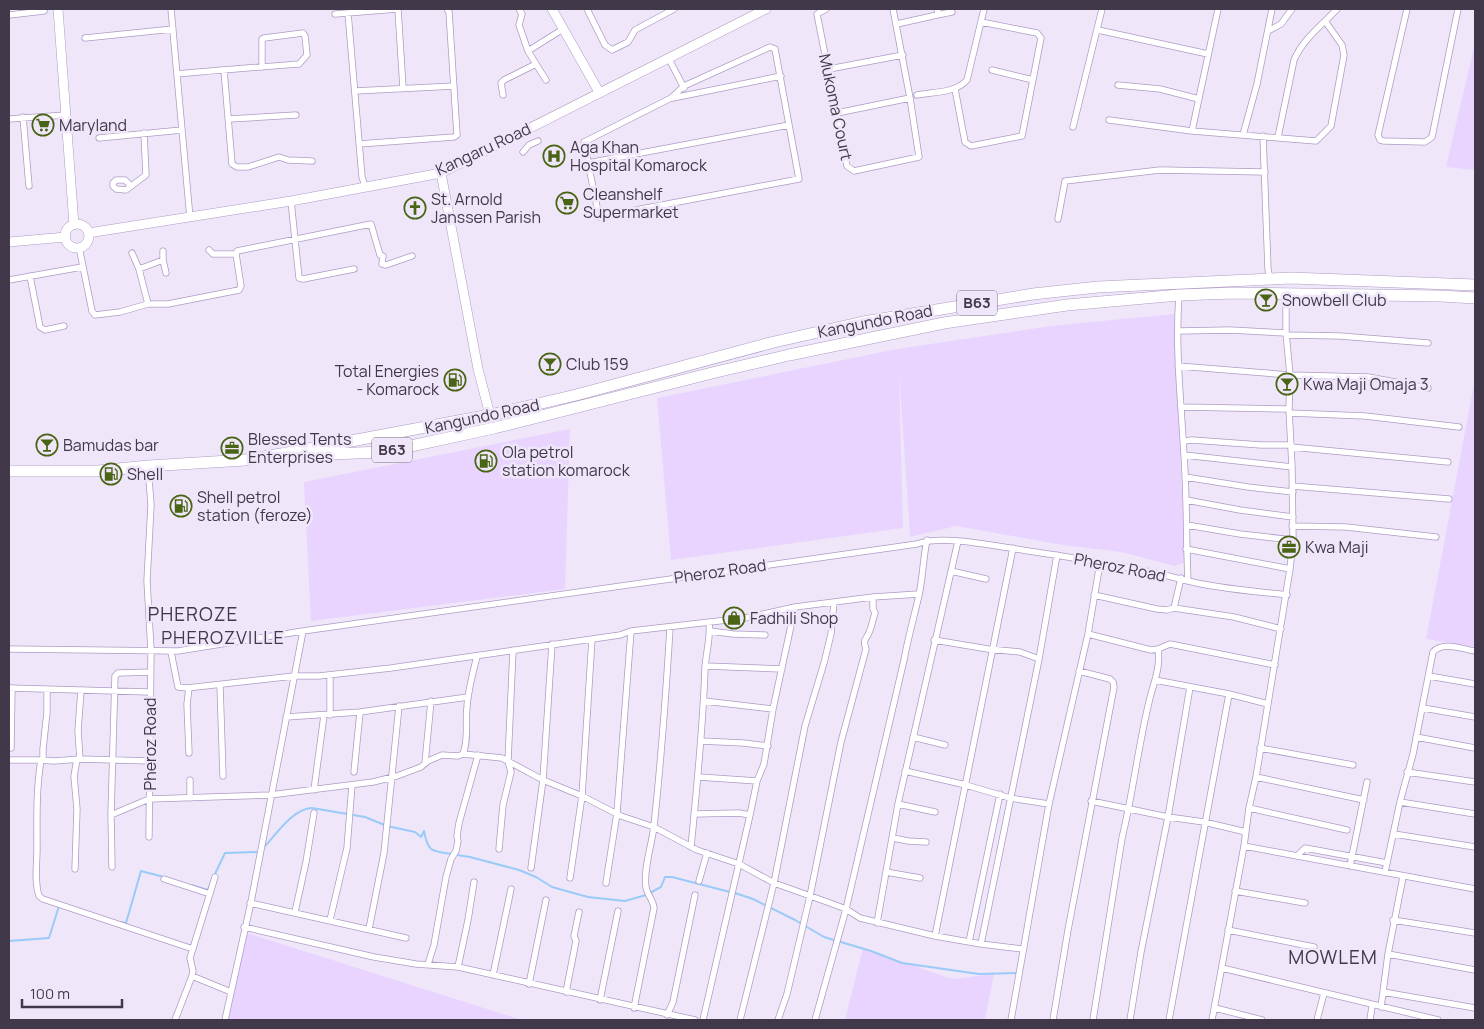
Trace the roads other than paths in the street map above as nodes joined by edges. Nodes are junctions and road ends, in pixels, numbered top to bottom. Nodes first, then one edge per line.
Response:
1 (58, 9) edge
2 (172, 9) edge
3 (397, 9) edge
4 (447, 9) edge
5 (519, 9) edge
6 (552, 9) edge
7 (588, 9) edge
8 (674, 9) edge
9 (766, 9) edge
10 (826, 9) edge
11 (894, 9) edge
12 (984, 9) edge
13 (1102, 9) edge
14 (1218, 9) edge
15 (1272, 9) edge
16 (1292, 9) edge
17 (1337, 9) edge
18 (1407, 9) edge
19 (1458, 9) edge
20 (44, 12) dead end
21 (938, 12) edge
22 (952, 12) dead end
23 (348, 13) junction
24 (335, 14) dead end
25 (9, 15) edge
26 (1325, 21) junction
27 (981, 22) junction
28 (897, 24) junction
29 (173, 29) junction
30 (562, 30) junction
31 (1098, 30) junction
32 (1268, 31) junction
33 (85, 38) dead end
34 (528, 51) junction
35 (1208, 54) junction
36 (903, 55) junction
37 (669, 59) junction
38 (536, 64) junction
39 (262, 67) junction
40 (829, 69) junction
41 (224, 70) junction
42 (992, 70) dead end
43 (177, 74) junction
44 (781, 76) junction
45 (546, 80) dead end
46 (1033, 80) junction
47 (1118, 85) dead end
48 (454, 86) junction
49 (684, 86) junction
50 (403, 88) junction
51 (956, 89) junction
52 (355, 92) junction
53 (598, 92) junction
54 (685, 94) junction
55 (503, 95) dead end
56 (918, 95) dead end
57 (671, 98) junction
58 (910, 98) junction
59 (1199, 99) junction
60 (837, 113) junction
61 (66, 114) junction
62 (296, 115) dead end
63 (23, 118) junction
64 (9, 119) edge
65 (229, 119) junction
66 (1109, 120) dead end
67 (789, 124) junction
68 (1073, 128) dead end
69 (182, 130) junction
70 (1192, 131) junction
71 (144, 134) junction
72 (1243, 135) junction
73 (1263, 136) junction
74 (1278, 137) junction
75 (99, 138) dead end
76 (538, 141) dead end
77 (360, 144) junction
78 (523, 152) dead end
79 (312, 161) dead end
80 (588, 163) junction
81 (1265, 172) junction
82 (442, 173) junction
83 (28, 186) dead end
84 (131, 186) dead end
85 (365, 186) junction
86 (291, 201) junction
87 (190, 218) junction
88 (1058, 219) dead end
89 (74, 225) junction
90 (88, 233) junction
91 (66, 237) junction
92 (296, 239) junction
93 (9, 242) edge
94 (78, 247) junction
95 (209, 250) dead end
96 (163, 251) dead end
97 (132, 253) dead end
98 (236, 254) junction
99 (412, 256) dead end
100 (163, 260) junction
101 (82, 267) junction
102 (139, 269) junction
103 (354, 269) dead end
104 (166, 273) dead end
105 (30, 276) junction
106 (1270, 279) junction
107 (9, 280) edge
108 (1475, 285) edge
109 (1286, 292) junction
110 (1179, 294) junction
111 (1475, 298) edge
112 (148, 304) junction
113 (64, 326) dead end
114 (1178, 331) junction
115 (1287, 334) junction
116 (1428, 343) dead end
117 (1178, 366) junction
118 (1290, 375) junction
119 (1428, 388) dead end
120 (1181, 407) junction
121 (1289, 411) junction
122 (490, 415) junction
123 (1459, 427) dead end
124 (1184, 441) junction
125 (1290, 446) junction
126 (287, 454) junction
127 (1184, 455) junction
128 (1448, 462) dead end
129 (148, 466) junction
130 (1292, 467) junction
131 (9, 470) edge
132 (1186, 477) junction
133 (1292, 489) junction
134 (1449, 499) dead end
135 (1186, 500) junction
136 (1293, 517) junction
137 (1188, 524) junction
138 (1292, 526) junction
139 (1436, 537) dead end
140 (927, 540) junction
141 (1293, 540) junction
142 (958, 541) junction
143 (1013, 548) junction
144 (1186, 549) junction
145 (1057, 555) junction
146 (1100, 562) junction
147 (1290, 569) junction
148 (951, 570) junction
149 (1181, 578) junction
150 (986, 579) dead end
151 (1188, 581) junction
152 (919, 594) junction
153 (1287, 595) junction
154 (1094, 596) junction
155 (873, 597) junction
156 (834, 602) junction
157 (795, 607) junction
158 (1174, 608) junction
159 (709, 622) junction
160 (670, 628) junction
161 (1281, 629) junction
162 (303, 631) junction
163 (710, 631) junction
164 (632, 632) junction
165 (1088, 634) junction
166 (765, 635) dead end
167 (592, 639) junction
168 (934, 640) junction
169 (552, 644) junction
170 (9, 649) edge
171 (1158, 649) junction
172 (151, 650) junction
173 (513, 650) junction
174 (992, 650) junction
175 (1475, 651) edge
176 (171, 652) junction
177 (477, 656) junction
178 (1040, 659) junction
179 (1275, 665) junction
180 (706, 666) junction
181 (782, 669) junction
182 (1079, 671) junction
183 (150, 672) junction
184 (330, 675) junction
185 (294, 676) junction
186 (1429, 676) junction
187 (1155, 680) junction
188 (1475, 684) edge
189 (220, 685) junction
190 (1190, 687) junction
191 (11, 688) edge
192 (189, 688) junction
193 (47, 690) junction
194 (81, 690) junction
195 (114, 691) junction
196 (150, 692) junction
197 (1229, 694) junction
198 (468, 697) junction
199 (431, 701) junction
200 (704, 701) junction
201 (1268, 704) junction
202 (399, 706) junction
203 (1423, 708) junction
204 (773, 710) junction
205 (360, 712) junction
206 (327, 715) junction
207 (286, 717) junction
208 (1475, 717) edge
209 (913, 737) junction
210 (1416, 737) junction
211 (702, 741) junction
212 (944, 745) dead end
213 (768, 746) junction
214 (9, 748) edge
215 (1260, 748) junction
216 (1475, 748) edge
217 (189, 753) dead end
218 (463, 754) junction
219 (478, 755) junction
220 (79, 759) junction
221 (9, 760) edge
222 (42, 760) junction
223 (112, 760) junction
224 (508, 761) junction
225 (151, 762) junction
226 (425, 763) junction
227 (1354, 766) dead end
228 (905, 771) junction
229 (354, 772) dead end
230 (1407, 772) junction
231 (223, 776) dead end
232 (699, 777) junction
233 (1256, 777) junction
234 (392, 778) junction
235 (190, 780) dead end
236 (543, 780) junction
237 (757, 781) junction
238 (1367, 782) dead end
239 (1475, 782) edge
240 (966, 784) junction
241 (352, 785) junction
242 (314, 790) junction
243 (1000, 794) junction
244 (270, 795) junction
245 (582, 796) junction
246 (190, 798) junction
247 (1010, 798) junction
248 (149, 799) junction
249 (1364, 800) junction
250 (1092, 801) junction
251 (1400, 802) junction
252 (898, 804) junction
253 (1049, 804) junction
254 (1130, 808) junction
255 (1249, 808) junction
256 (935, 812) dead end
257 (314, 813) dead end
258 (617, 813) junction
259 (694, 814) junction
260 (1475, 814) edge
261 (111, 815) junction
262 (750, 815) junction
263 (1168, 817) junction
264 (1204, 822) junction
265 (654, 828) junction
266 (1347, 830) dead end
267 (1246, 832) junction
268 (1394, 834) junction
269 (149, 837) dead end
270 (893, 838) junction
271 (926, 842) dead end
272 (1244, 846) junction
273 (691, 847) junction
274 (1475, 847) edge
275 (499, 849) dead end
276 (707, 853) junction
277 (1297, 856) junction
278 (1353, 857) junction
279 (1387, 863) junction
280 (739, 864) junction
281 (1350, 866) junction
282 (112, 867) dead end
283 (531, 868) dead end
284 (76, 869) dead end
285 (886, 872) junction
286 (1385, 872) junction
287 (1403, 876) junction
288 (215, 877) dead end
289 (164, 878) dead end
290 (570, 878) dead end
291 (920, 878) dead end
292 (698, 881) dead end
293 (474, 882) dead end
294 (606, 883) dead end
295 (774, 883) junction
296 (511, 889) dead end
297 (1475, 889) edge
298 (1235, 891) junction
299 (210, 894) junction
300 (695, 895) dead end
301 (810, 896) junction
302 (546, 900) dead end
303 (250, 903) junction
304 (1305, 903) dead end
305 (846, 909) junction
306 (618, 911) dead end
307 (295, 912) junction
308 (579, 912) dead end
309 (330, 920) junction
310 (1394, 920) junction
311 (877, 923) junction
312 (244, 927) junction
313 (369, 929) junction
314 (1228, 930) junction
315 (1475, 933) edge
316 (935, 936) junction
317 (406, 938) dead end
318 (969, 942) junction
319 (981, 944) junction
320 (1314, 947) dead end
321 (193, 949) junction
322 (1023, 949) junction
323 (1388, 954) junction
324 (428, 964) junction
325 (458, 967) junction
326 (1222, 968) junction
327 (1475, 970) edge
328 (493, 975) junction
329 (192, 976) junction
330 (529, 984) junction
331 (231, 992) junction
332 (566, 992) junction
333 (1383, 992) junction
334 (1324, 993) junction
335 (600, 1000) junction
336 (1372, 1006) junction
337 (1381, 1007) junction
338 (634, 1008) junction
339 (1215, 1008) junction
340 (1475, 1008) edge
341 (667, 1015) junction
342 (175, 1020) edge
343 (225, 1020) edge
344 (695, 1020) edge
345 (703, 1020) edge
346 (740, 1020) edge
347 (778, 1020) edge
348 (815, 1020) edge
349 (1011, 1020) edge
350 (1053, 1020) edge
351 (1093, 1020) edge
352 (1130, 1020) edge
353 (1169, 1020) edge
354 (1212, 1020) edge
355 (1262, 1020) edge
356 (1317, 1020) edge
357 (1370, 1020) edge
358 (1438, 1020) edge

1 - 61 main road
2 - 29 street
3 - 23 street
3 - 50 street
4 - 48 street
5 - 34 street
6 - 30 main road
7 - 8 street
9 - 37 main road, Kangaru Road
10 - 40 street, Mukoma Court
11 - 28 street
12 - 27 street
13 - 31 street
14 - 35 street
15 - 32 street
16 - 32 street
17 - 26 street
18 - 19 street
20 - 25 street
21 - 22 street
21 - 28 street
23 - 24 street
23 - 52 street
26 - 74 street
26 - 74 street
27 - 46 street
27 - 51 street
28 - 36 street
29 - 33 street
29 - 43 street
30 - 34 street
30 - 53 main road
31 - 35 street
31 - 68 street
32 - 72 street
34 - 38 street
35 - 59 street
36 - 40 street
36 - 58 street
37 - 49 street
37 - 53 main road, Kangaru Road
38 - 45 street
38 - 55 street
39 - 39 street
39 - 41 street
40 - 60 street, Mukoma Court
41 - 43 street
41 - 65 street
42 - 46 street
43 - 69 street
44 - 49 street
44 - 54 street
44 - 67 street
46 - 51 street
47 - 59 street
48 - 50 street
48 - 77 street
49 - 54 street
49 - 57 street
50 - 52 street
51 - 56 street
52 - 77 street
53 - 82 main road, Kangaru Road
54 - 57 street
57 - 80 street
58 - 60 street
58 - 60 street, Mukoma Court
59 - 70 street
61 - 63 street
61 - 89 main road
62 - 65 street
63 - 64 street
63 - 83 street
65 - 79 street
66 - 70 street
67 - 80 street
67 - 80 street
69 - 71 street
69 - 87 street
70 - 72 street
71 - 75 street
71 - 84 street
72 - 73 street
73 - 74 street
73 - 81 street
76 - 78 street
77 - 85 street
81 - 88 street
81 - 106 street
82 - 85 main road, Kangaru Road
82 - 122 main road
85 - 86 main road, Kangaru Road
86 - 87 main road, Kangaru Road
86 - 92 street
87 - 90 main road, Kangaru Road
89 - 90 main road
89 - 91 main road
90 - 94 main road
91 - 93 main road
91 - 94 main road
92 - 98 street
92 - 99 street
92 - 103 street
94 - 101 street
95 - 98 street
96 - 100 street
97 - 102 street
98 - 112 street
100 - 102 street
100 - 104 street
101 - 105 street
101 - 112 street
102 - 112 street
105 - 107 street
105 - 113 street
106 - 108 highway, Kangundo Road / B63
106 - 122 highway, Kangundo Road / B63
109 - 110 highway, Kangundo Road / B63
109 - 111 highway, Kangundo Road / B63
109 - 115 street
110 - 114 street
110 - 126 highway, Kangundo Road / B63
114 - 115 street
114 - 117 street
115 - 116 street
115 - 118 street
117 - 118 street
117 - 120 street
118 - 119 street
118 - 121 street
120 - 121 street
120 - 124 street
121 - 123 street
121 - 125 street
122 - 126 highway, Kangundo Road / B63
124 - 125 street
124 - 127 street
125 - 128 street
125 - 130 street
126 - 129 highway, Kangundo Road / B63
127 - 130 street
127 - 132 street
129 - 131 highway, Kangundo Road / B63
129 - 172 street, Pheroz Road
130 - 133 street
132 - 133 street
132 - 135 street
133 - 134 street
133 - 136 street
135 - 136 street
135 - 137 street
136 - 138 street
137 - 141 street
137 - 144 street
138 - 139 street
138 - 141 street
140 - 142 street, Pheroz Road
140 - 152 street
140 - 162 street, Pheroz Road
141 - 147 street
142 - 143 street, Pheroz Road
142 - 148 street
143 - 145 street, Pheroz Road
143 - 174 street
144 - 147 street
144 - 151 street
145 - 146 street, Pheroz Road
145 - 178 street
146 - 149 street, Pheroz Road
146 - 154 street
147 - 153 street
148 - 150 street
148 - 168 street
149 - 151 street, Pheroz Road
149 - 158 street
151 - 153 street, Pheroz Road
152 - 155 street
152 - 305 street
153 - 161 street
154 - 158 street
154 - 165 street
155 - 156 street
155 - 301 street
156 - 157 street
156 - 295 street
157 - 159 street
157 - 181 street
158 - 161 street
159 - 160 street
159 - 163 street
160 - 164 street
160 - 265 street
161 - 179 street
162 - 176 street, Pheroz Road
162 - 185 street
163 - 166 street
163 - 180 street
164 - 167 street
164 - 258 street
165 - 171 street
165 - 182 street
167 - 169 street
167 - 245 street
168 - 174 street
168 - 209 street
169 - 173 street
169 - 236 street
170 - 172 street, Pheroz Road
171 - 179 street
171 - 187 street
172 - 176 street, Pheroz Road
172 - 183 street, Pheroz Road
173 - 177 street
173 - 224 street
174 - 178 street
174 - 240 street
175 - 186 street
176 - 192 street
177 - 184 street
177 - 198 street
178 - 247 street
179 - 201 street
180 - 181 street
180 - 200 street
181 - 204 street
182 - 250 street
182 - 253 street
183 - 195 street
183 - 196 street, Pheroz Road
184 - 185 street
184 - 206 street
185 - 189 street
185 - 207 street
186 - 188 street
186 - 203 street
187 - 190 street
187 - 254 street
189 - 192 street
189 - 231 street
190 - 197 street
190 - 263 street
191 - 193 street
191 - 214 street
192 - 217 street
193 - 194 street
193 - 222 street
194 - 195 street
194 - 220 street
195 - 196 street
195 - 223 street
196 - 225 street, Pheroz Road
197 - 201 street
197 - 264 street
198 - 199 street
198 - 218 street
199 - 202 street
199 - 226 street
200 - 204 street
200 - 211 street
201 - 215 street
202 - 205 street
202 - 234 street
203 - 208 street
203 - 210 street
204 - 213 street
205 - 206 street
205 - 229 street
206 - 207 street
206 - 242 street
207 - 244 street
209 - 212 street
209 - 228 street
210 - 216 street
210 - 230 street
211 - 213 street
211 - 232 street
213 - 237 street
215 - 227 street
215 - 233 street
218 - 219 street
218 - 226 street
219 - 224 street
219 - 324 street
220 - 222 street
220 - 223 street
220 - 284 street
221 - 222 street
222 - 321 street
223 - 225 street
223 - 261 street
224 - 236 street
224 - 275 street
225 - 248 street, Pheroz Road
226 - 234 street
228 - 240 street
228 - 252 street
230 - 239 street
230 - 251 street
232 - 237 street
232 - 259 street
233 - 249 street
233 - 255 street
234 - 241 street
234 - 313 street
235 - 246 street
236 - 245 street
236 - 283 street
237 - 262 street
238 - 249 street
240 - 243 street
240 - 316 street
241 - 242 street
241 - 309 street
242 - 244 street
243 - 247 street
243 - 318 street
244 - 246 street
244 - 303 street
245 - 258 street
245 - 290 street
246 - 248 street
247 - 253 street
247 - 319 street
248 - 261 street
248 - 269 street, Pheroz Road
249 - 278 street
250 - 254 street
250 - 350 street
251 - 260 street
251 - 268 street
252 - 256 street
252 - 270 street
253 - 322 street
254 - 263 street
254 - 351 street
255 - 266 street
255 - 267 street
257 - 307 street
258 - 265 street
258 - 294 street
259 - 262 street
259 - 273 street
261 - 282 street
262 - 280 street
263 - 264 street
263 - 352 street
264 - 267 street
264 - 353 street
265 - 273 street
265 - 338 street
267 - 272 street
268 - 274 street
268 - 279 street
270 - 271 street
270 - 285 street
272 - 277 street
272 - 298 street
273 - 276 street
276 - 280 street
276 - 292 street
277 - 278 street
277 - 281 street
278 - 279 street
278 - 281 street
279 - 286 street
280 - 295 street
280 - 345 street
281 - 286 street
285 - 291 street
285 - 311 street
286 - 287 street
287 - 297 street
287 - 310 street
288 - 299 street
289 - 299 street
293 - 325 street
295 - 301 street
295 - 346 street
296 - 328 street
298 - 304 street
298 - 314 street
299 - 321 street
300 - 341 street
301 - 305 street
301 - 347 street
302 - 330 street
303 - 307 street
303 - 312 street
305 - 311 street
305 - 348 street
306 - 335 street
307 - 309 street
308 - 332 street
309 - 313 street
310 - 315 street
310 - 323 street
311 - 316 street
312 - 324 street
312 - 331 street
313 - 317 street
314 - 320 street
314 - 326 street
316 - 318 street
318 - 319 street
319 - 322 street
321 - 329 street
322 - 349 street
323 - 327 street
323 - 333 street
324 - 325 street
325 - 328 street
326 - 334 street
326 - 339 street
328 - 330 street
329 - 331 street
329 - 342 street
330 - 332 street
331 - 343 street
332 - 335 street
333 - 337 street
333 - 340 street
334 - 336 street
334 - 356 street
335 - 338 street
336 - 337 street
336 - 357 street
337 - 358 street
338 - 341 street
339 - 354 street
339 - 355 street
341 - 344 street

